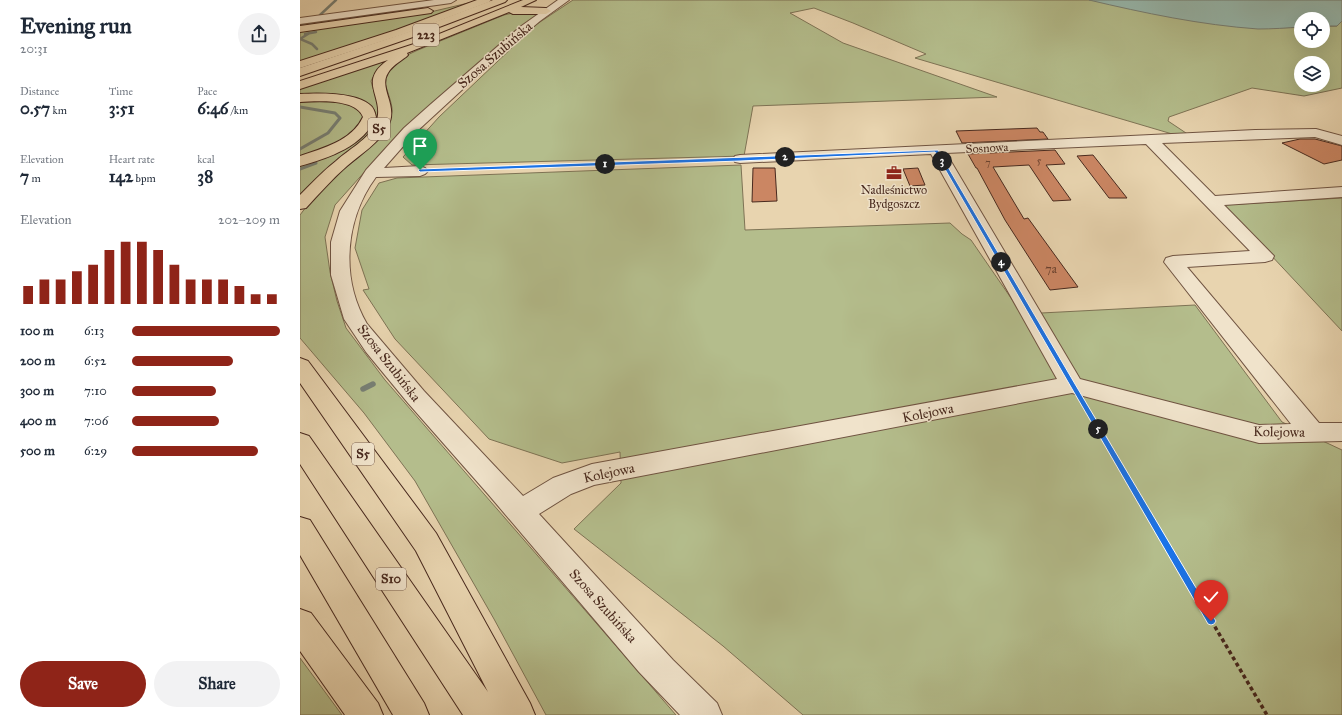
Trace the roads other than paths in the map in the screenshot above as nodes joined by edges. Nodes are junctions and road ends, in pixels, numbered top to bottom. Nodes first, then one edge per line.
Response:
1 (451, 0) edge
2 (476, 0) edge
3 (486, 0) edge
4 (502, 0) edge
5 (516, 0) edge
6 (547, 4) edge
7 (498, 14) junction
8 (300, 21) edge
9 (300, 29) edge
10 (421, 45) junction
11 (300, 65) edge
12 (300, 72) edge
13 (300, 79) edge
14 (300, 85) edge
15 (300, 98) edge
16 (1150, 140) junction
17 (1342, 141) edge
18 (936, 151) junction
19 (740, 159) road end
20 (300, 161) edge
21 (420, 170) road end
22 (371, 173) junction
23 (1342, 192) edge
24 (1211, 202) junction
25 (300, 204) edge
26 (300, 366) edge
27 (1072, 386) junction
28 (1312, 432) junction
29 (1342, 432) edge
30 (300, 443) edge
31 (520, 512) junction
32 (300, 529) edge
33 (300, 624) edge
34 (366, 715) edge
35 (412, 715) edge
36 (483, 715) edge
37 (518, 715) edge
38 (704, 715) edge

1 - 8 street
2 - 9 main road
3 - 11 main road
4 - 12 main road, 223
5 - 13 main road, 223
6 - 7 main road, S5
6 - 7 main road
6 - 22 street, Szosa Szubińska
7 - 10 main road, S5
10 - 14 main road
10 - 25 main road, S5
15 - 20 main road
16 - 17 street, Sosnowa
16 - 18 street, Sosnowa
16 - 24 street
18 - 19 street, Sosnowa
18 - 27 street
21 - 22 street
22 - 31 street, Szosa Szubińska
23 - 24 street
24 - 28 street
26 - 37 main road, S5
27 - 28 street, Kolejowa
27 - 31 street, Kolejowa
28 - 29 street, Kolejowa
30 - 36 main road, S10
31 - 38 street, Szosa Szubińska
32 - 35 main road
33 - 34 main road

